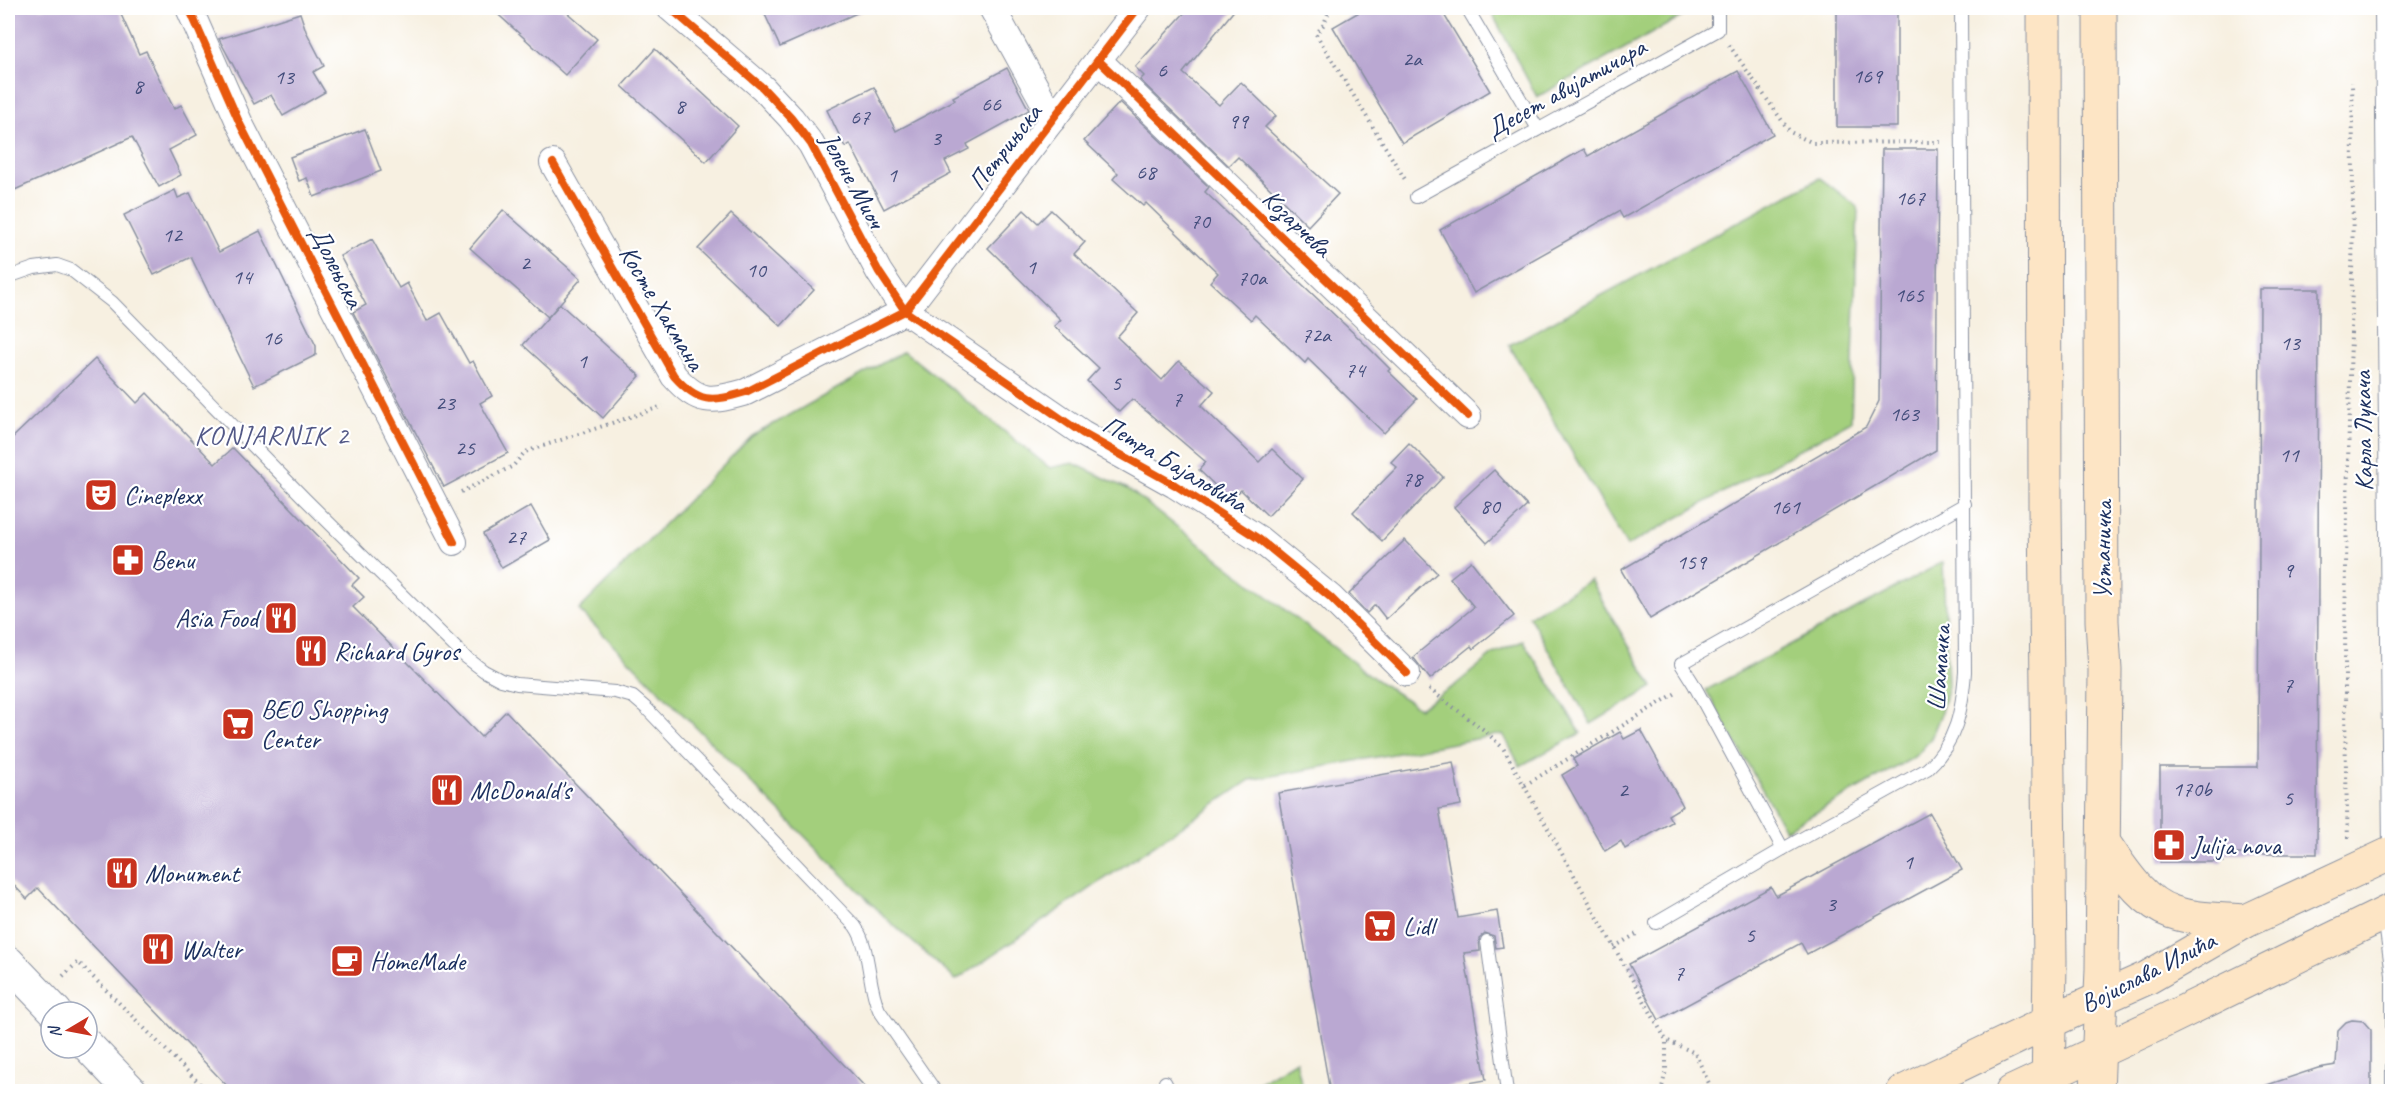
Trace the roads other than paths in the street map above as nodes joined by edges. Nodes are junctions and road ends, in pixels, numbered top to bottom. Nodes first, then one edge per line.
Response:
1 (189, 8) edge
2 (670, 8) edge
3 (992, 8) edge
4 (1138, 8) edge
5 (1467, 8) edge
6 (1718, 8) edge
7 (1961, 8) edge
8 (2044, 8) edge
9 (2100, 8) edge
10 (2381, 8) edge
11 (1098, 60) junction
12 (1053, 119) junction
13 (1538, 129) junction
14 (554, 163) dead end
15 (1416, 197) road end
16 (8, 277) edge
17 (905, 311) junction
18 (1468, 416) dead end
19 (1965, 504) junction
20 (454, 542) dead end
21 (1407, 673) road end
22 (2103, 842) junction
23 (1784, 849) junction
24 (2391, 853) edge
25 (2388, 912) edge
26 (2246, 921) junction
27 (1656, 923) road end
28 (1487, 941) dead end
29 (8, 962) edge
30 (2100, 998) junction
31 (44, 1000) edge
32 (2050, 1021) junction
33 (2098, 1052) junction
34 (99, 1057) edge
35 (2049, 1083) edge
36 (132, 1092) edge
37 (936, 1092) edge
38 (1507, 1092) edge
39 (1903, 1092) edge
40 (2012, 1092) edge
41 (2097, 1092) edge
42 (2392, 1092) edge

1 - 20 street, Долењска
2 - 17 street, Јелене Миоч
3 - 12 street
4 - 11 street, Петрињска
5 - 13 lane
6 - 13 lane, Десет авијатичара
7 - 19 lane
8 - 32 main road
9 - 22 main road, Устаничка
10 - 24 lane, Карла Лукача
11 - 12 street, Петрињска
11 - 18 street, Козарчева
12 - 17 street, Петрињска
13 - 15 lane, Десет авијатичара
14 - 17 street, Косте Хакмана
16 - 37 lane
17 - 21 street, Петра Бајаловића
19 - 23 lane, Шамачка
19 - 23 lane
22 - 26 main road
22 - 30 main road, Устаничка
23 - 27 lane, Шамачка
24 - 26 main road, Војислава Илића
25 - 33 main road, Војислава Илића
25 - 42 lane
26 - 30 main road, Војислава Илића
28 - 38 lane
29 - 31 street
30 - 32 main road, Војислава Илића
30 - 33 main road, Устаничка
32 - 35 main road
32 - 39 main road, Војислава Илића
33 - 35 main road, Војислава Илића
33 - 41 main road, Устаничка
34 - 36 street
35 - 40 main road, Војислава Илића

